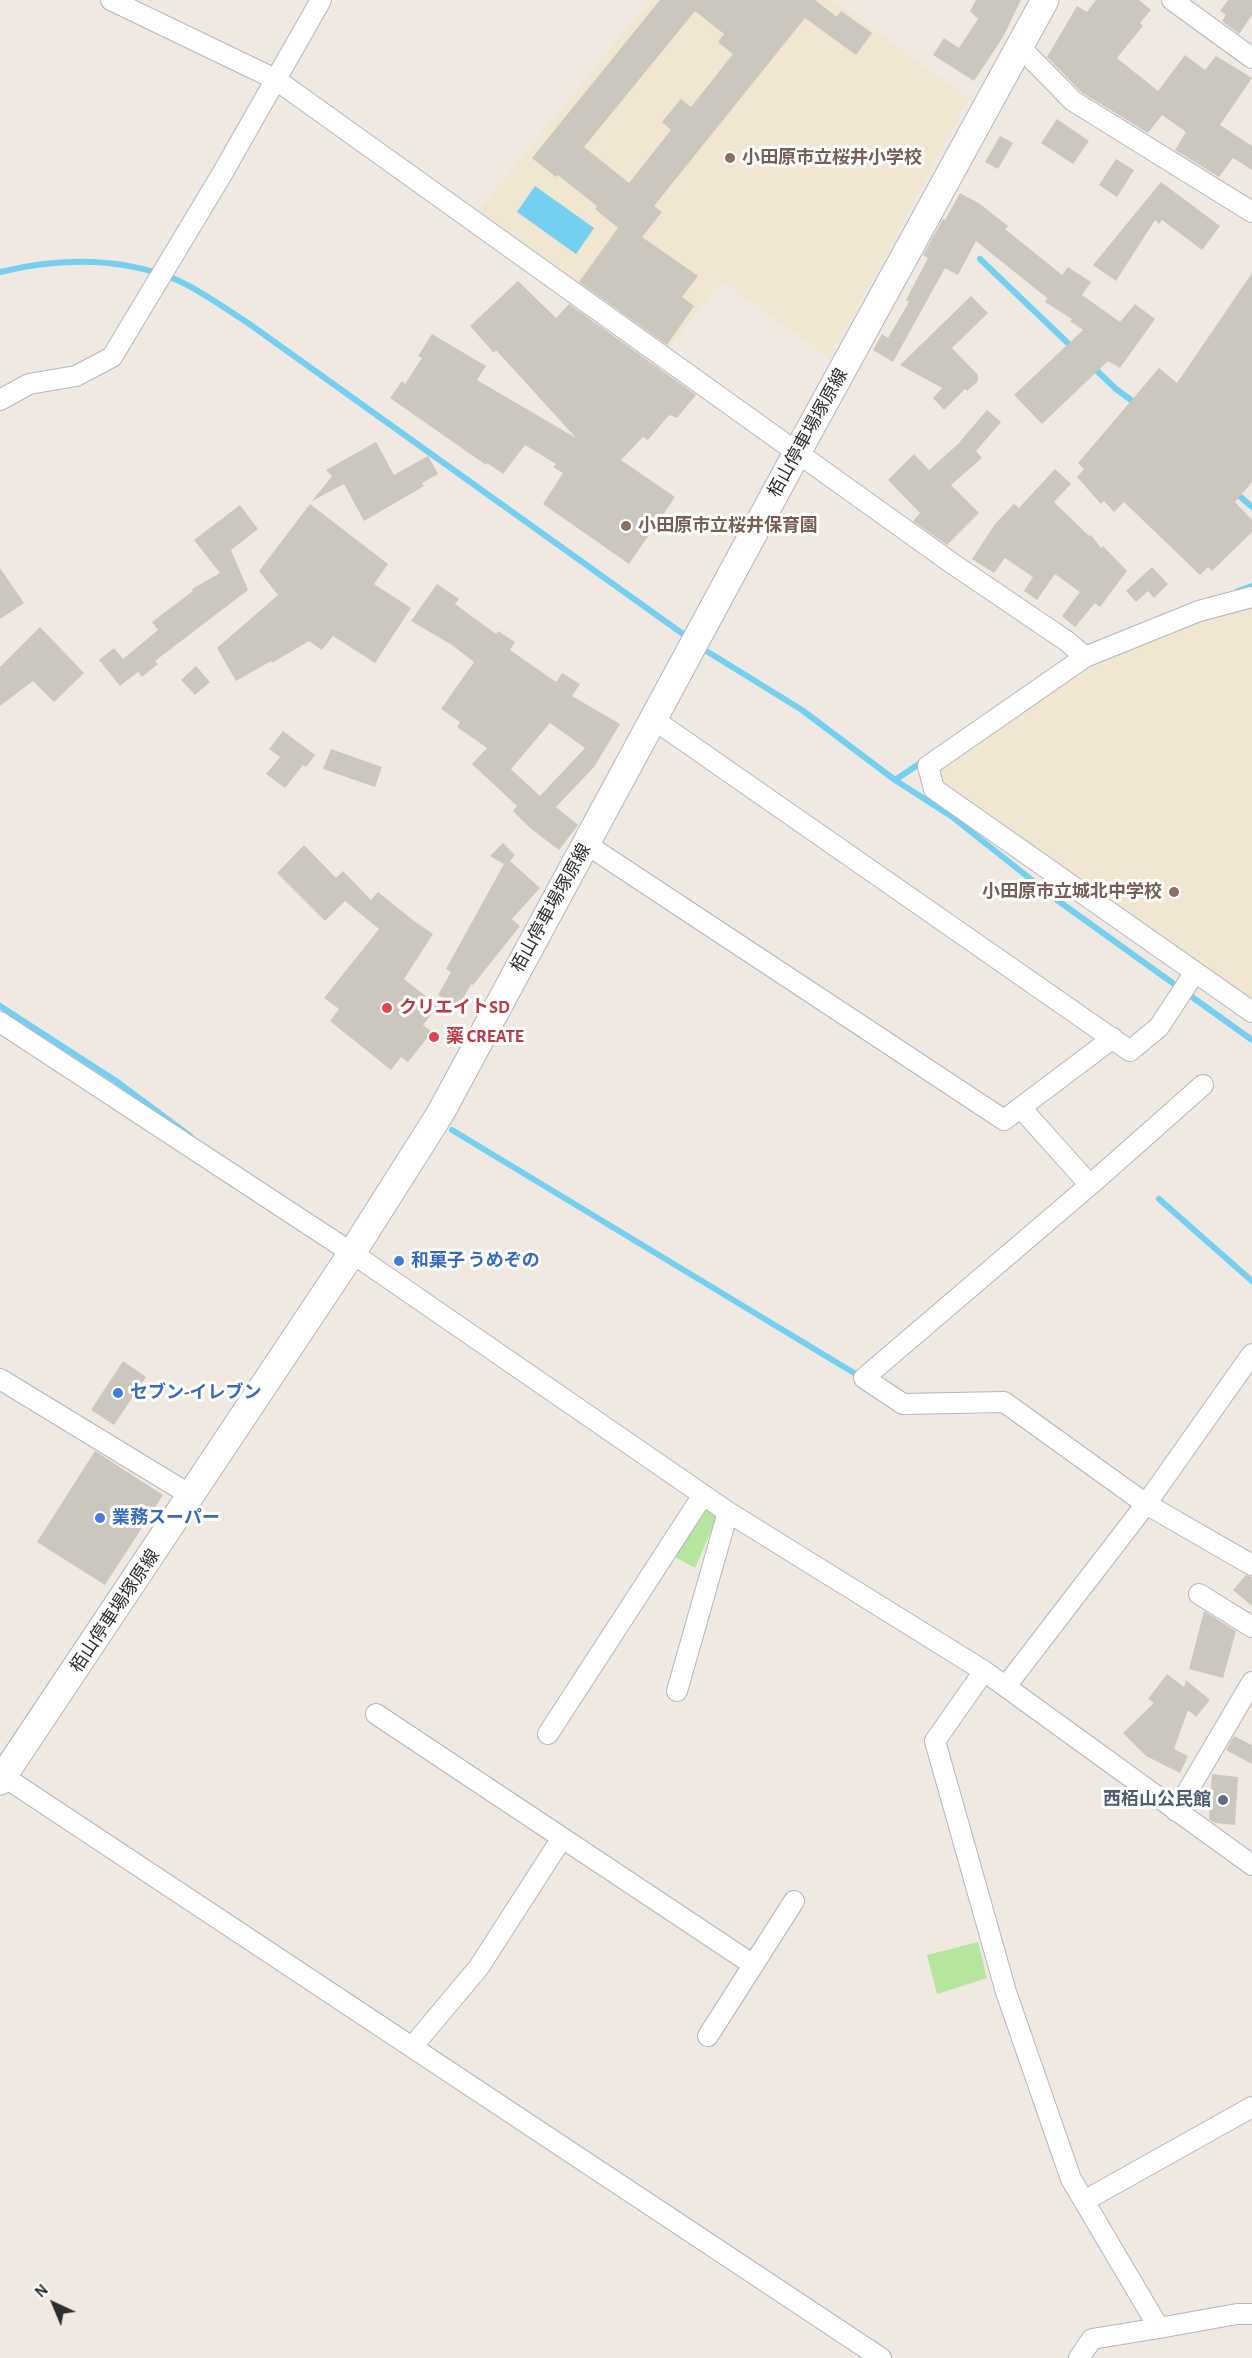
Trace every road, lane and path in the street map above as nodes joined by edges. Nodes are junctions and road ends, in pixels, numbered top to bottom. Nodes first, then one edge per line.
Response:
1 (111, 0) edge
2 (321, 0) edge
3 (1044, 0) edge
4 (1172, 0) edge
5 (1019, 46) junction
6 (1252, 57) edge
7 (275, 79) junction
8 (1252, 212) edge
9 (0, 400) edge
10 (798, 452) junction
11 (1252, 597) edge
12 (1085, 657) junction
13 (653, 719) junction
14 (586, 844) junction
15 (1195, 972) junction
16 (1252, 1012) edge
17 (0, 1022) edge
18 (1113, 1038) junction
19 (1203, 1085) dead end
20 (1021, 1108) junction
21 (1090, 1185) junction
22 (352, 1254) junction
23 (1252, 1354) edge
24 (0, 1379) edge
25 (703, 1495) junction
26 (192, 1496) junction
27 (1146, 1504) junction
28 (728, 1512) junction
29 (1252, 1565) edge
30 (1199, 1594) dead end
31 (1252, 1627) edge
32 (984, 1671) junction
33 (1252, 1682) edge
34 (1006, 1686) junction
35 (677, 1691) dead end
36 (376, 1714) dead end
37 (548, 1734) dead end
38 (2, 1779) edge
39 (1176, 1811) junction
40 (562, 1838) junction
41 (1252, 1865) edge
42 (794, 1900) dead end
43 (753, 1964) junction
44 (708, 2037) dead end
45 (412, 2048) junction
46 (1252, 2107) edge
47 (1084, 2201) junction
48 (1252, 2314) edge
49 (1160, 2328) junction
50 (881, 2358) edge
51 (1079, 2358) edge

1 - 7 street
2 - 7 street
3 - 5 main road, 栢山停車場塚原線
4 - 6 street
5 - 8 street
5 - 10 main road, 栢山停車場塚原線
7 - 9 street
7 - 10 street
10 - 12 street
10 - 13 main road, 栢山停車場塚原線
11 - 12 street
12 - 15 street
13 - 14 main road, 栢山停車場塚原線
13 - 18 street
14 - 20 street
14 - 22 main road, 栢山停車場塚原線
15 - 16 street
15 - 18 street
17 - 22 street
18 - 20 street
19 - 21 street
20 - 21 street
21 - 27 street
22 - 25 street
22 - 26 main road, 栢山停車場塚原線
23 - 27 street
24 - 26 street
25 - 28 street
25 - 37 street
26 - 38 main road, 栢山停車場塚原線
27 - 29 street
27 - 34 street
28 - 32 street
28 - 35 street
30 - 31 street
32 - 34 street
32 - 47 street
33 - 39 street
34 - 39 street
36 - 40 street
38 - 45 street
39 - 41 street
40 - 43 street
40 - 45 street
42 - 43 street
43 - 44 street
45 - 50 street
46 - 47 street
47 - 49 street
48 - 49 street
49 - 51 street

